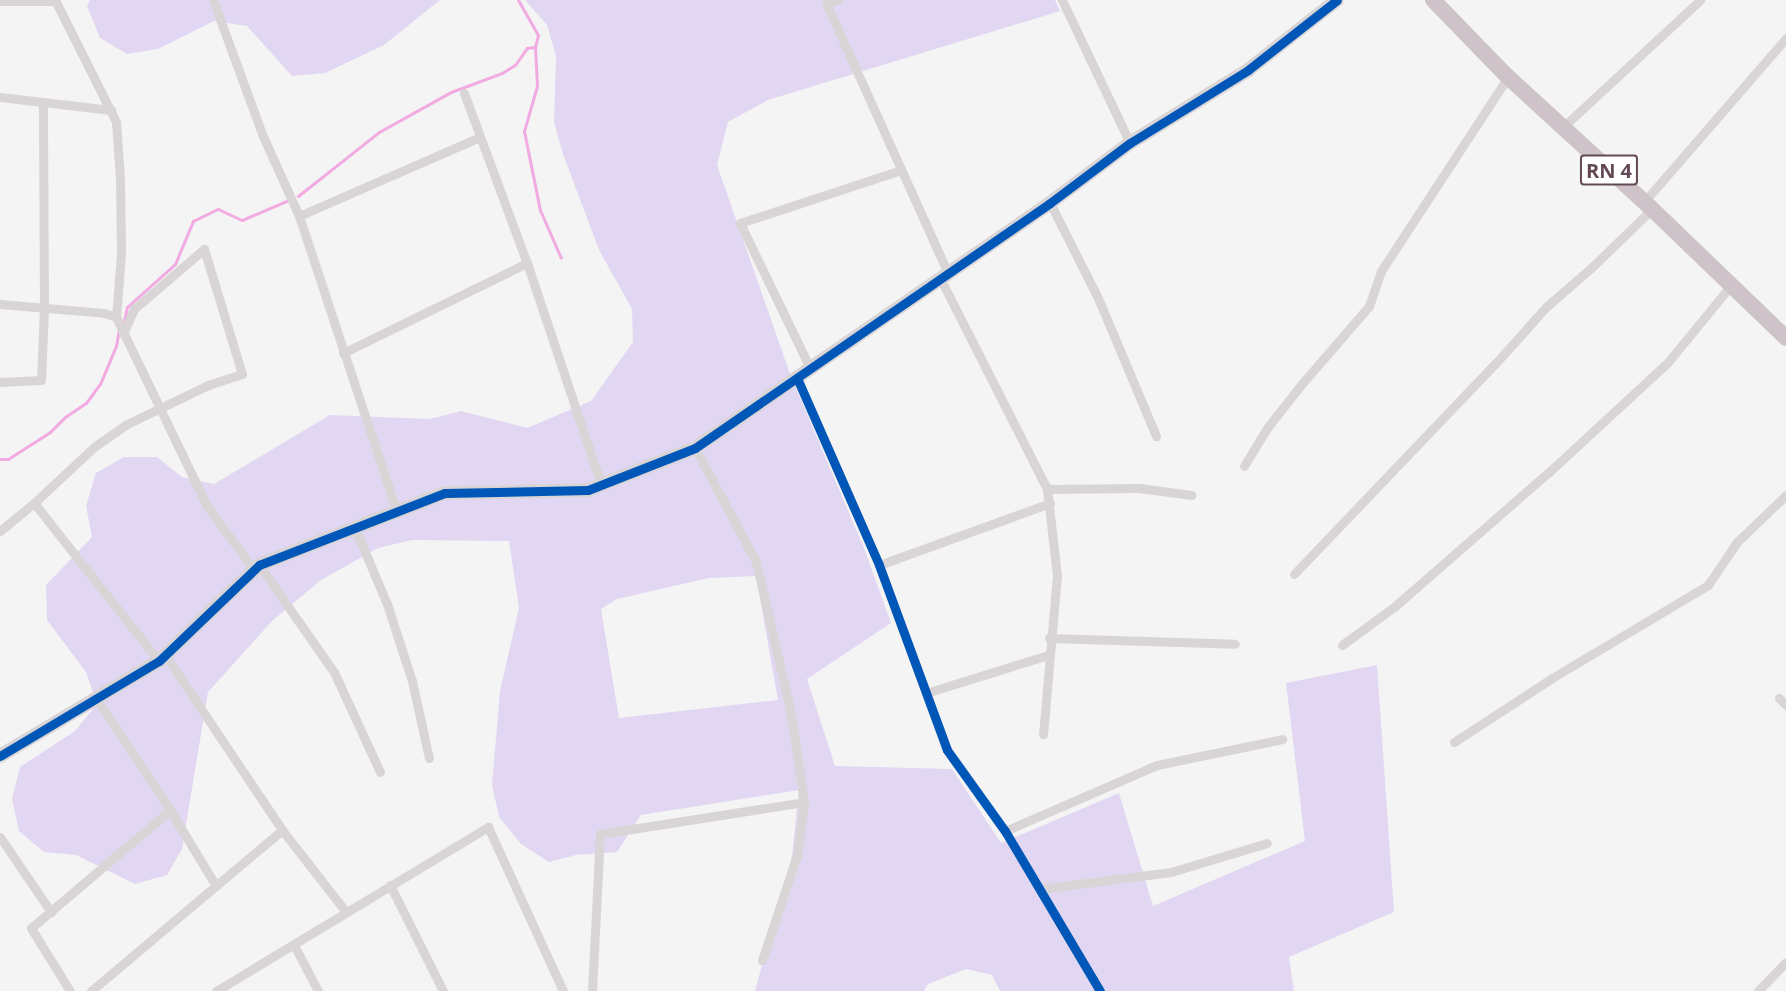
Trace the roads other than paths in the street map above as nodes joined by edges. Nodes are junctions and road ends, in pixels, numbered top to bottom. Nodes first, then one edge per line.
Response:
1 (55, 0) edge
2 (213, 0) edge
3 (837, 0) edge
4 (1062, 0) edge
5 (1336, 0) edge
6 (1433, 0) edge
7 (1700, 0) edge
8 (0, 1) edge
9 (1786, 38) edge
10 (1508, 77) junction
11 (464, 93) dead end
12 (0, 97) edge
13 (43, 102) junction
14 (111, 110) junction
15 (1563, 127) junction
16 (480, 137) junction
17 (1130, 143) junction
18 (901, 170) junction
19 (1050, 203) junction
20 (1648, 205) junction
21 (299, 216) junction
22 (527, 263) junction
23 (944, 275) junction
24 (1732, 284) junction
25 (0, 304) edge
26 (44, 308) junction
27 (120, 326) junction
28 (1786, 339) edge
29 (344, 353) junction
30 (810, 368) junction
31 (796, 378) junction
32 (0, 382) edge
33 (159, 411) junction
34 (1156, 436) dead end
35 (695, 448) junction
36 (1244, 466) dead end
37 (602, 487) junction
38 (1047, 489) junction
39 (1192, 495) dead end
40 (1786, 495) edge
41 (34, 503) junction
42 (1050, 503) junction
43 (396, 510) junction
44 (354, 526) junction
45 (0, 531) edge
46 (879, 565) junction
47 (257, 567) junction
48 (1294, 574) dead end
49 (1049, 638) junction
50 (1235, 644) dead end
51 (1342, 645) dead end
52 (1048, 655) junction
53 (162, 658) junction
54 (926, 693) junction
55 (96, 698) junction
56 (1043, 734) dead end
57 (1282, 739) dead end
58 (1454, 742) dead end
59 (0, 756) edge
60 (429, 758) dead end
61 (380, 772) dead end
62 (804, 802) junction
63 (170, 810) junction
64 (282, 830) junction
65 (1005, 831) junction
66 (0, 837) edge
67 (1267, 843) dead end
68 (390, 885) junction
69 (216, 886) junction
70 (1040, 889) junction
71 (51, 912) junction
72 (346, 912) junction
73 (294, 945) junction
74 (762, 960) dead end
75 (1785, 964) edge
76 (70, 991) edge
77 (91, 991) edge
78 (216, 991) edge
79 (318, 991) edge
80 (443, 991) edge
81 (563, 991) edge
82 (592, 991) edge
83 (1100, 991) edge
84 (1758, 991) edge

1 - 8 street
1 - 14 street
2 - 21 street
3 - 18 street
4 - 17 street
5 - 17 street
6 - 10 highway, RN 4
7 - 15 street
9 - 20 street
10 - 15 highway, RN 4
10 - 36 street
11 - 16 street
12 - 13 street
13 - 14 street
13 - 26 street
14 - 27 street
15 - 20 highway, RN 4
16 - 21 street
16 - 22 street
17 - 19 street
18 - 23 street
18 - 30 street
19 - 23 street
19 - 34 street
20 - 24 highway, RN 4
20 - 48 street
21 - 29 street
22 - 29 street
22 - 37 street
23 - 30 street
23 - 38 street
24 - 28 highway, RN 4
24 - 51 street
25 - 26 street
26 - 27 street
26 - 32 street
27 - 33 street
27 - 33 street
29 - 43 street
30 - 31 street
31 - 35 street
31 - 46 street
33 - 41 street
33 - 47 street
35 - 37 street
35 - 62 street
37 - 43 street
38 - 39 street
38 - 42 street
40 - 58 street
41 - 45 street
41 - 53 street
42 - 46 street
42 - 49 street
43 - 44 street
44 - 47 street
44 - 60 street
46 - 54 street
47 - 53 street
47 - 61 street
49 - 50 street
49 - 52 street
52 - 54 street
52 - 56 street
53 - 55 street
53 - 64 street
54 - 65 street
55 - 59 street
55 - 63 street
57 - 65 street
62 - 74 street
62 - 82 street
63 - 69 street
63 - 71 street
64 - 69 street
64 - 72 street
65 - 70 street
66 - 71 street
67 - 70 street
68 - 72 street
68 - 80 street
68 - 81 street
69 - 77 street
70 - 83 street
71 - 76 street
72 - 73 street
73 - 78 street
73 - 79 street
75 - 84 street

